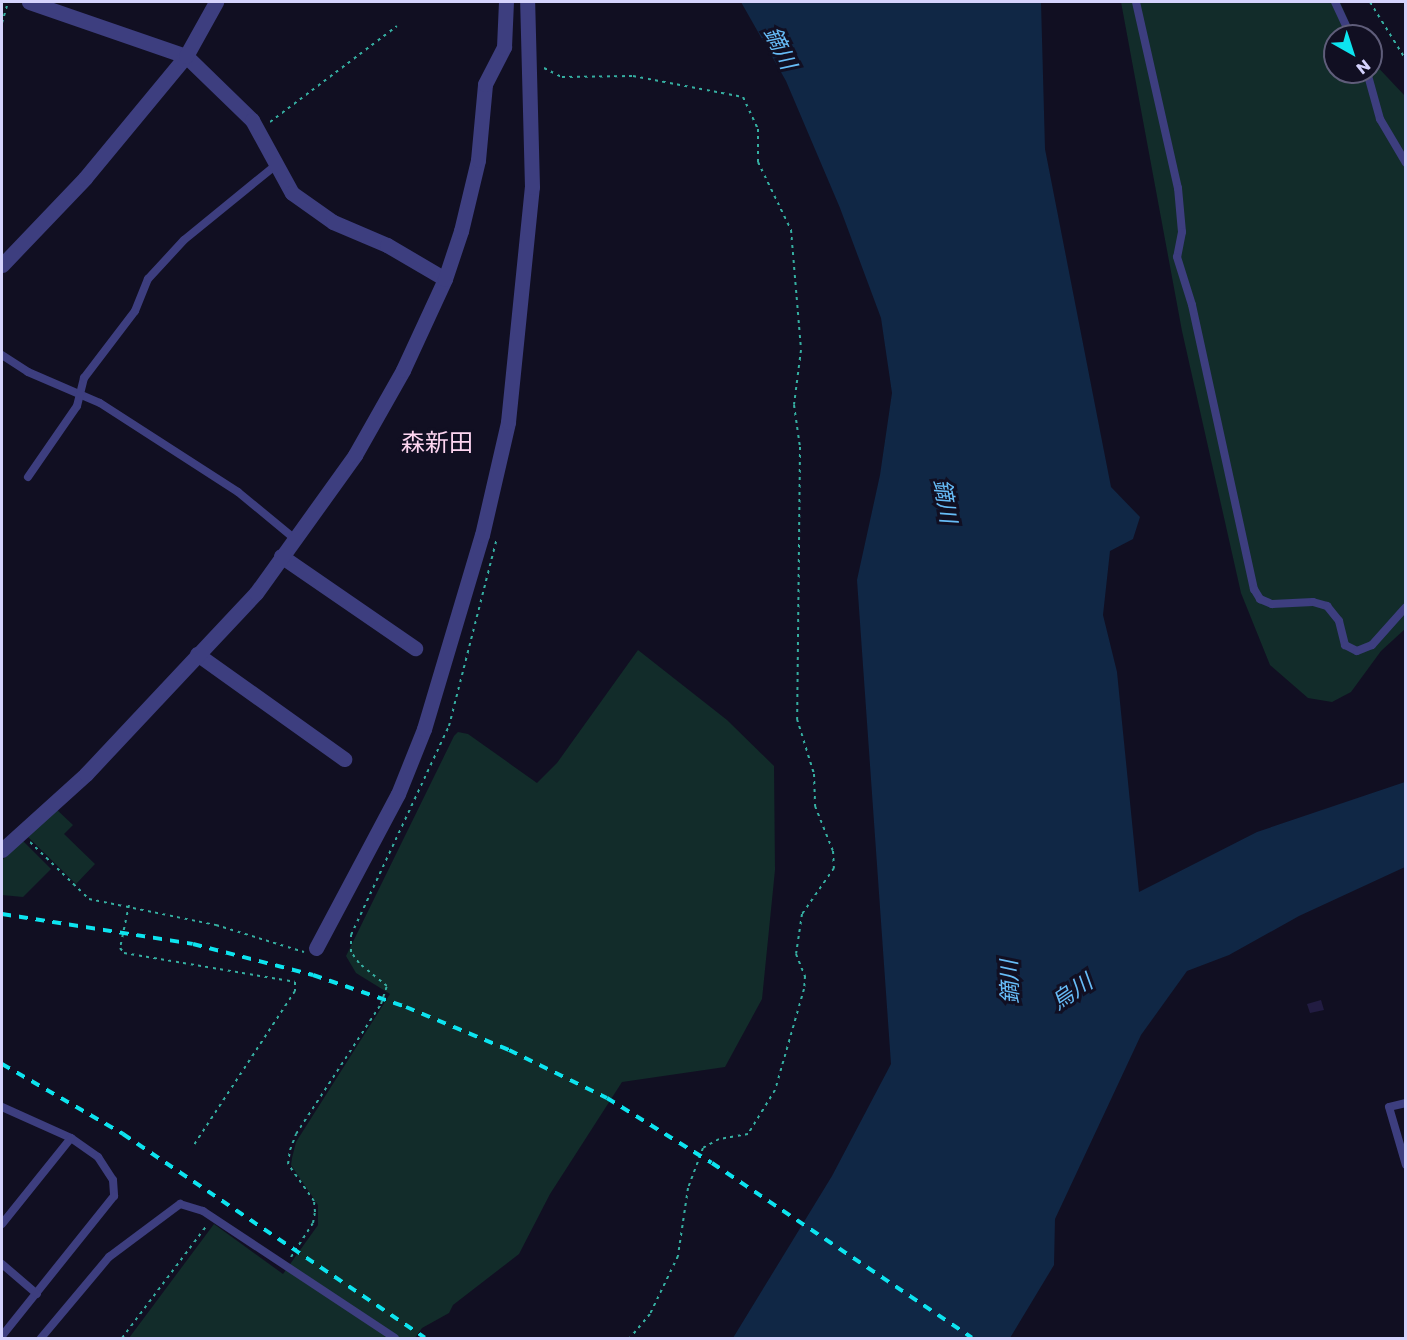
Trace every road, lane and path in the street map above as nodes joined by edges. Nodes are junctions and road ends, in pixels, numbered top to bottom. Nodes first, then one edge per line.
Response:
1 (8, 2) edge
2 (29, 2) edge
3 (216, 2) edge
4 (506, 2) edge
5 (527, 2) edge
6 (1136, 2) edge
7 (1335, 2) edge
8 (1370, 2) edge
9 (2, 23) edge
10 (1345, 24) edge
11 (397, 26) dead end
12 (186, 56) junction
13 (543, 58) dead end
14 (1406, 60) edge
15 (1370, 84) edge
16 (258, 131) junction
17 (1406, 163) edge
18 (276, 165) junction
19 (2, 265) edge
20 (445, 279) junction
21 (2, 356) edge
22 (79, 394) junction
23 (28, 477) dead end
24 (296, 540) junction
25 (281, 556) junction
26 (1406, 607) edge
27 (415, 648) dead end
28 (197, 654) junction
29 (449, 726) dead end
30 (344, 759) dead end
31 (22, 834) junction
32 (3, 847) edge
33 (129, 905) junction
34 (316, 948) joint
35 (1406, 1103) edge
36 (2, 1107) edge
37 (71, 1138) junction
38 (193, 1146) dead end
39 (1406, 1165) edge
40 (213, 1218) junction
41 (2, 1224) edge
42 (2, 1264) edge
43 (285, 1266) junction
44 (37, 1294) junction
45 (2, 1336) edge
46 (41, 1338) edge
47 (122, 1338) edge
48 (395, 1338) edge
49 (630, 1338) edge

1 - 9 path
2 - 12 street
3 - 12 street
4 - 20 street
5 - 34 street
6 - 26 lane
7 - 10 lane
8 - 14 path
11 - 16 path
12 - 16 street
12 - 19 street
13 - 49 path
15 - 17 lane
16 - 18 street
18 - 20 street
18 - 22 lane
20 - 24 street
21 - 22 lane
22 - 23 lane
22 - 24 lane
24 - 25 street
25 - 27 street
25 - 28 street
28 - 30 street
28 - 31 street
29 - 43 path
31 - 32 street
31 - 33 path
33 - 34 path
33 - 38 path
35 - 39 lane
36 - 37 lane
37 - 41 lane
37 - 44 lane
40 - 43 lane
40 - 46 lane
40 - 47 path
42 - 44 lane
43 - 48 lane
44 - 45 lane

